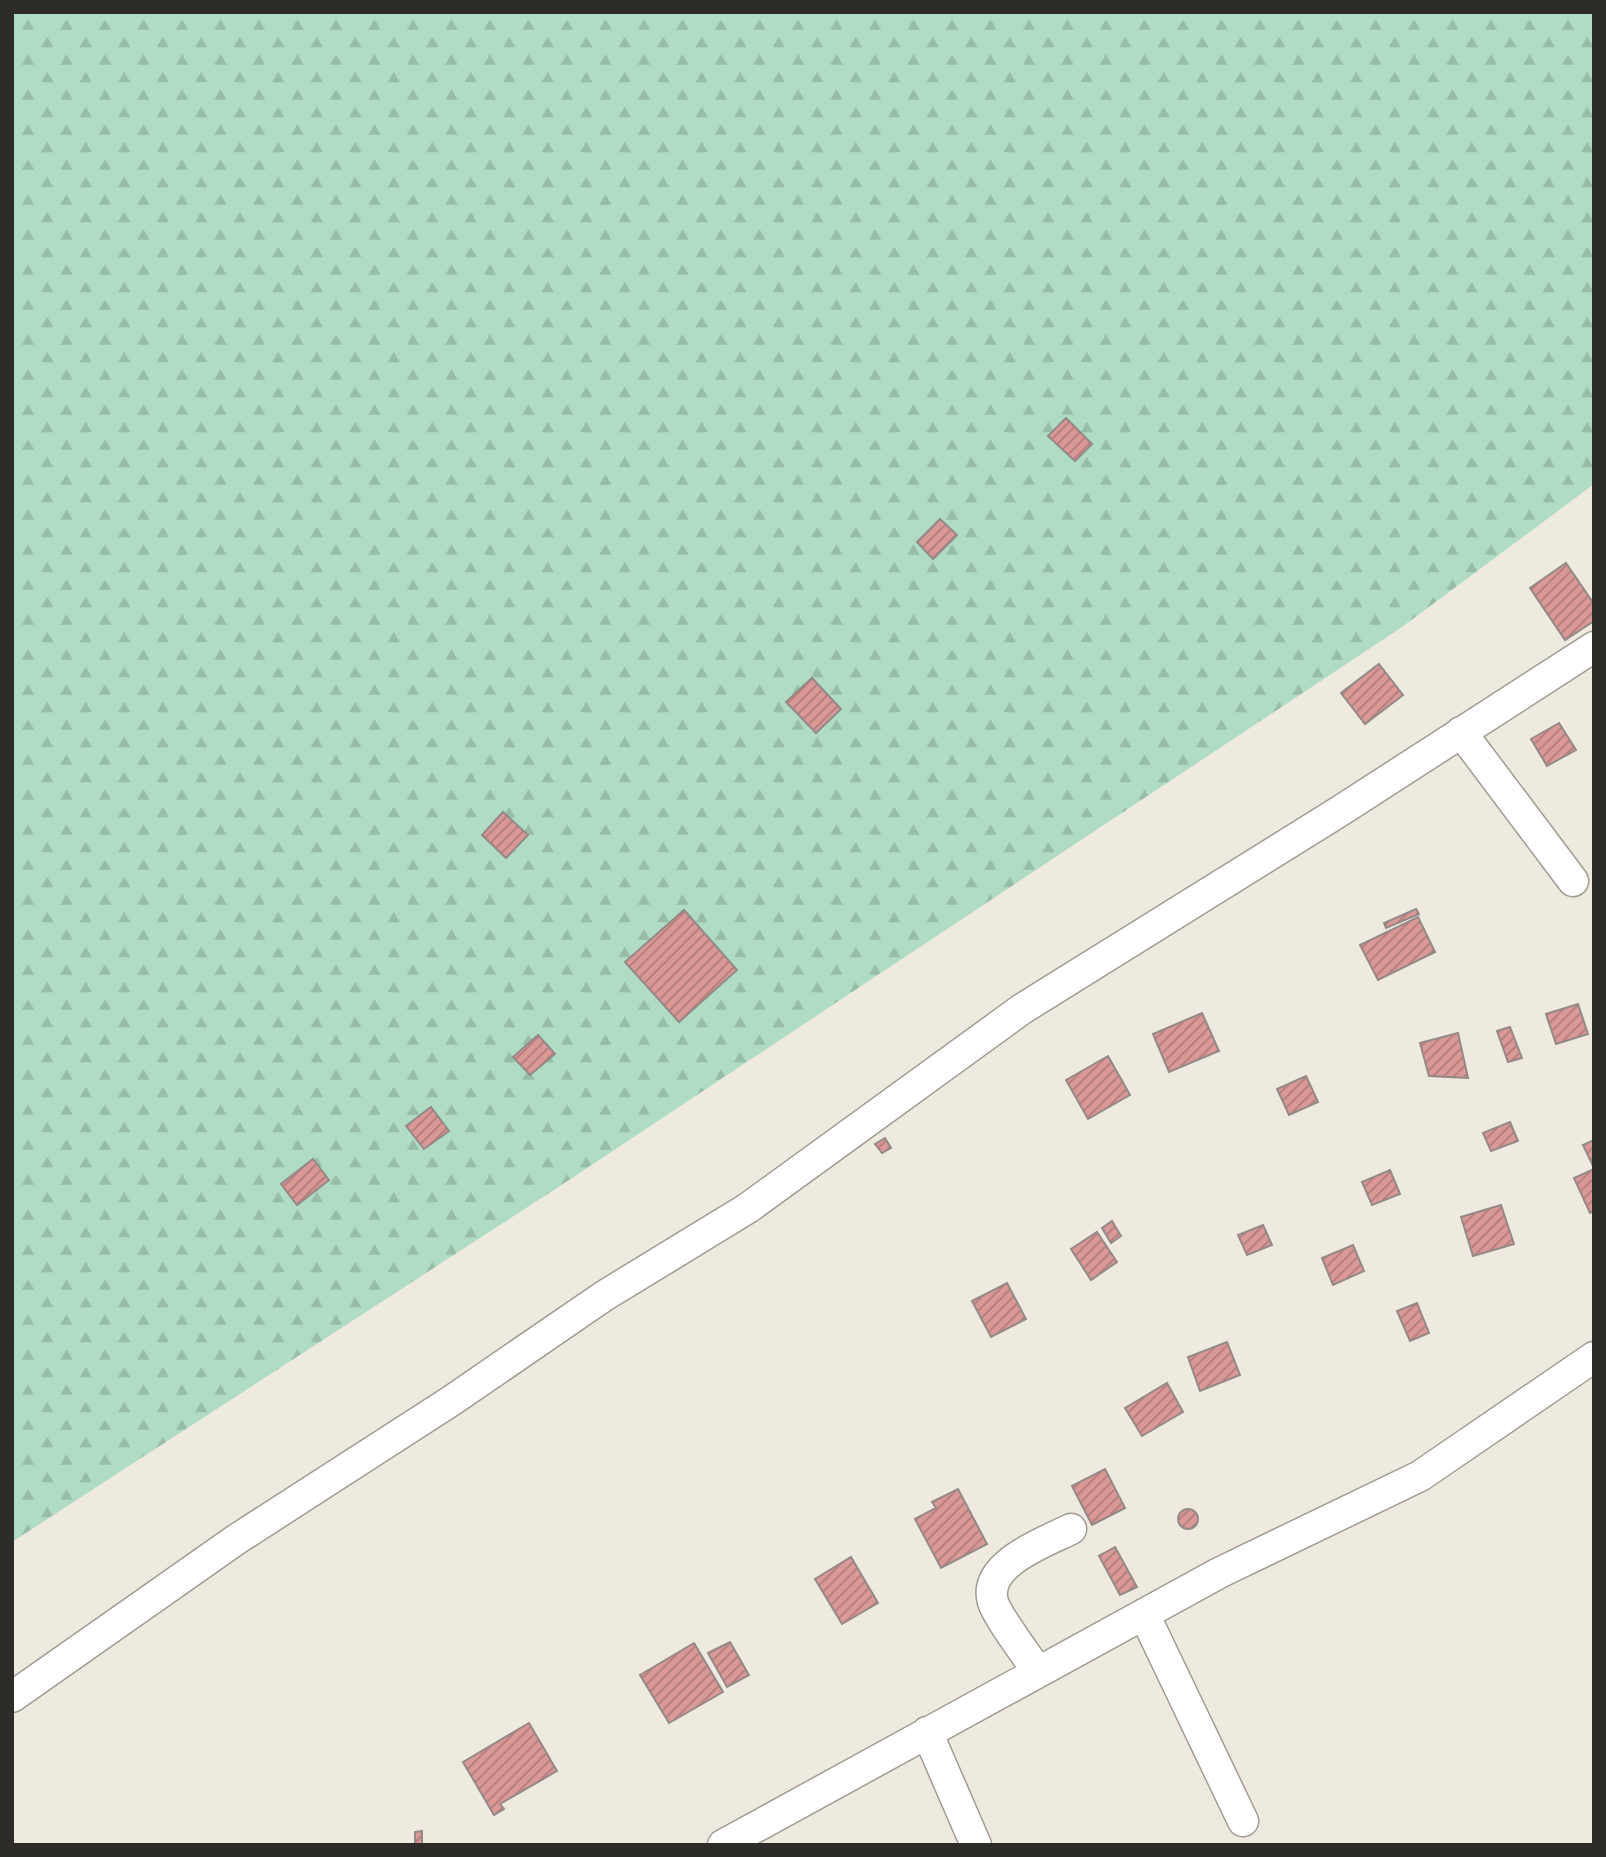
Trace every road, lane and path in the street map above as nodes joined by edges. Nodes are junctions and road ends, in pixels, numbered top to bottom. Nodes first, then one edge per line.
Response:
1 (1594, 647) edge
2 (1461, 732) junction
3 (1573, 881) dead end
4 (1594, 1357) edge
5 (1071, 1529) dead end
6 (1144, 1614) junction
7 (1038, 1672) junction
8 (12, 1697) edge
9 (927, 1732) junction
10 (1243, 1821) dead end
11 (723, 1845) edge
12 (976, 1845) edge

1 - 2 street
2 - 3 street
2 - 8 street
4 - 6 street
5 - 7 street
6 - 7 street
6 - 10 street
7 - 9 street
9 - 11 street
9 - 12 street

